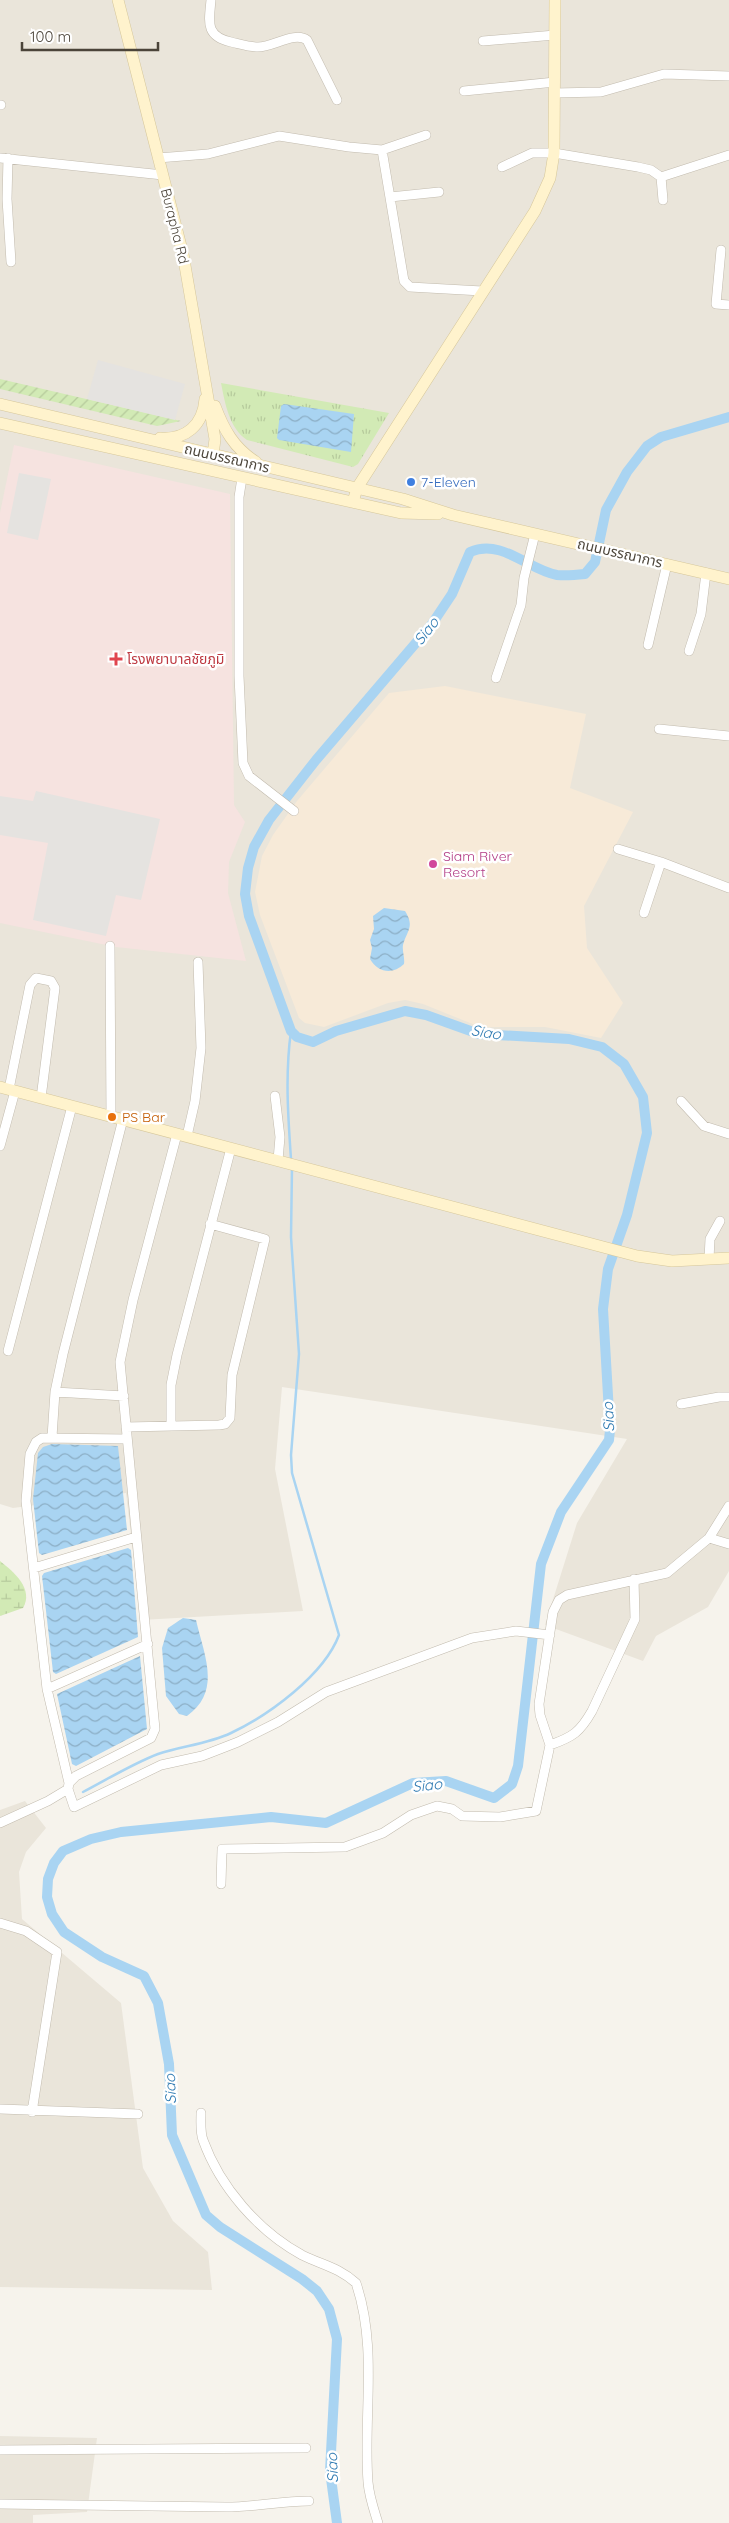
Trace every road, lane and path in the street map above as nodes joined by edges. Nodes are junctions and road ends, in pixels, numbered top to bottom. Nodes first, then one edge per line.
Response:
1 (106, 0) edge
2 (211, 0) edge
3 (554, 0) edge
4 (118, 1) edge
5 (555, 35) junction
6 (483, 41) dead end
7 (729, 76) edge
8 (555, 87) junction
9 (464, 91) dead end
10 (337, 100) dead end
11 (426, 135) dead end
12 (382, 150) junction
13 (554, 153) junction
14 (729, 155) edge
15 (4, 158) edge
16 (158, 158) junction
17 (502, 168) dead end
18 (163, 175) junction
19 (661, 176) junction
20 (439, 192) dead end
21 (390, 197) junction
22 (662, 200) dead end
23 (721, 250) dead end
24 (11, 262) dead end
25 (482, 291) junction
26 (729, 305) edge
27 (207, 386) junction
28 (0, 404) edge
29 (0, 423) edge
30 (110, 430) junction
31 (140, 437) junction
32 (106, 447) junction
33 (213, 455) junction
34 (264, 466) junction
35 (210, 470) junction
36 (242, 478) junction
37 (357, 488) junction
38 (353, 502) junction
39 (453, 515) junction
40 (535, 534) junction
41 (667, 564) junction
42 (706, 573) junction
43 (729, 578) edge
44 (648, 645) dead end
45 (689, 651) dead end
46 (496, 678) dead end
47 (659, 729) dead end
48 (729, 736) edge
49 (294, 811) dead end
50 (618, 849) dead end
51 (661, 862) junction
52 (729, 888) edge
53 (644, 913) dead end
54 (110, 946) dead end
55 (198, 962) dead end
56 (8, 1089) edge
57 (275, 1096) dead end
58 (41, 1098) junction
59 (681, 1101) dead end
60 (72, 1106) junction
61 (111, 1116) junction
62 (123, 1119) junction
63 (729, 1134) edge
64 (182, 1135) junction
65 (0, 1146) edge
66 (231, 1148) junction
67 (282, 1161) junction
68 (720, 1220) dead end
69 (210, 1224) junction
70 (709, 1258) junction
71 (729, 1258) edge
72 (8, 1351) dead end
73 (55, 1392) junction
74 (124, 1396) junction
75 (729, 1398) edge
76 (681, 1404) dead end
77 (171, 1424) junction
78 (126, 1427) junction
79 (52, 1436) junction
80 (127, 1439) junction
81 (729, 1506) edge
82 (136, 1537) junction
83 (709, 1538) junction
84 (729, 1544) edge
85 (34, 1568) junction
86 (634, 1579) junction
87 (548, 1635) junction
88 (148, 1644) junction
89 (47, 1688) junction
90 (550, 1745) junction
91 (69, 1792) junction
92 (0, 1822) edge
93 (221, 1884) dead end
94 (0, 1923) edge
95 (0, 2109) edge
96 (32, 2112) junction
97 (201, 2113) dead end
98 (138, 2114) dead end
99 (306, 2448) dead end
100 (0, 2450) edge
101 (309, 2501) dead end
102 (0, 2504) edge
103 (378, 2523) edge

1 - 4 street
2 - 10 street
3 - 5 street
4 - 16 street, Burapha Rd
5 - 6 street
5 - 8 street
7 - 8 street
8 - 9 street
8 - 13 street
11 - 12 street
12 - 16 street
12 - 21 street
13 - 17 street
13 - 19 street
13 - 25 street
14 - 19 street
15 - 18 street
15 - 24 street
16 - 18 street, Burapha Rd
18 - 27 street, Burapha Rd
19 - 22 street
20 - 21 street
21 - 25 street
23 - 26 street
25 - 37 street
27 - 31 street
27 - 33 street, Burapha Rd
27 - 34 street
28 - 30 street, ถนนบรรณาการ
29 - 32 street, ถนนบรรณาการ
30 - 31 street, ถนนบรรณาการ
30 - 32 street
31 - 33 street, ถนนบรรณาการ
32 - 35 street, ถนนบรรณาการ
33 - 34 street, ถนนบรรณาการ
33 - 35 street
34 - 37 street, ถนนบรรณาการ
35 - 36 street, ถนนบรรณาการ
36 - 38 street, ถนนบรรณาการ
36 - 49 street
37 - 38 street
37 - 39 street, ถนนบรรณาการ
38 - 39 street, ถนนบรรณาการ
39 - 40 street, ถนนบรรณาการ
40 - 41 street, ถนนบรรณาการ
40 - 46 street
41 - 42 street, ถนนบรรณาการ
41 - 44 street
42 - 43 street, ถนนบรรณาการ
42 - 45 street
47 - 48 street
50 - 51 street
51 - 52 street
51 - 53 street
54 - 61 street
55 - 64 street
56 - 58 street
56 - 58 street
56 - 65 street
57 - 67 street
58 - 60 street
59 - 63 street
60 - 61 street
60 - 72 street
61 - 62 street
62 - 64 street
62 - 73 street
64 - 66 street
64 - 74 street
66 - 67 street
66 - 69 street
67 - 70 street
68 - 70 street
69 - 77 street
69 - 77 street
70 - 71 street
73 - 74 street
73 - 79 street
74 - 78 street
75 - 76 street
77 - 78 street
78 - 80 street
79 - 80 street
79 - 85 street
80 - 82 street
81 - 83 street
82 - 85 street
82 - 88 street
83 - 84 street
83 - 86 street
85 - 89 street
86 - 87 street
86 - 90 street
87 - 90 street
87 - 91 street
88 - 89 street
88 - 91 street
89 - 91 street
90 - 93 street
91 - 92 street
94 - 96 street
95 - 96 street
96 - 98 street
97 - 103 street
99 - 100 street
101 - 102 street

